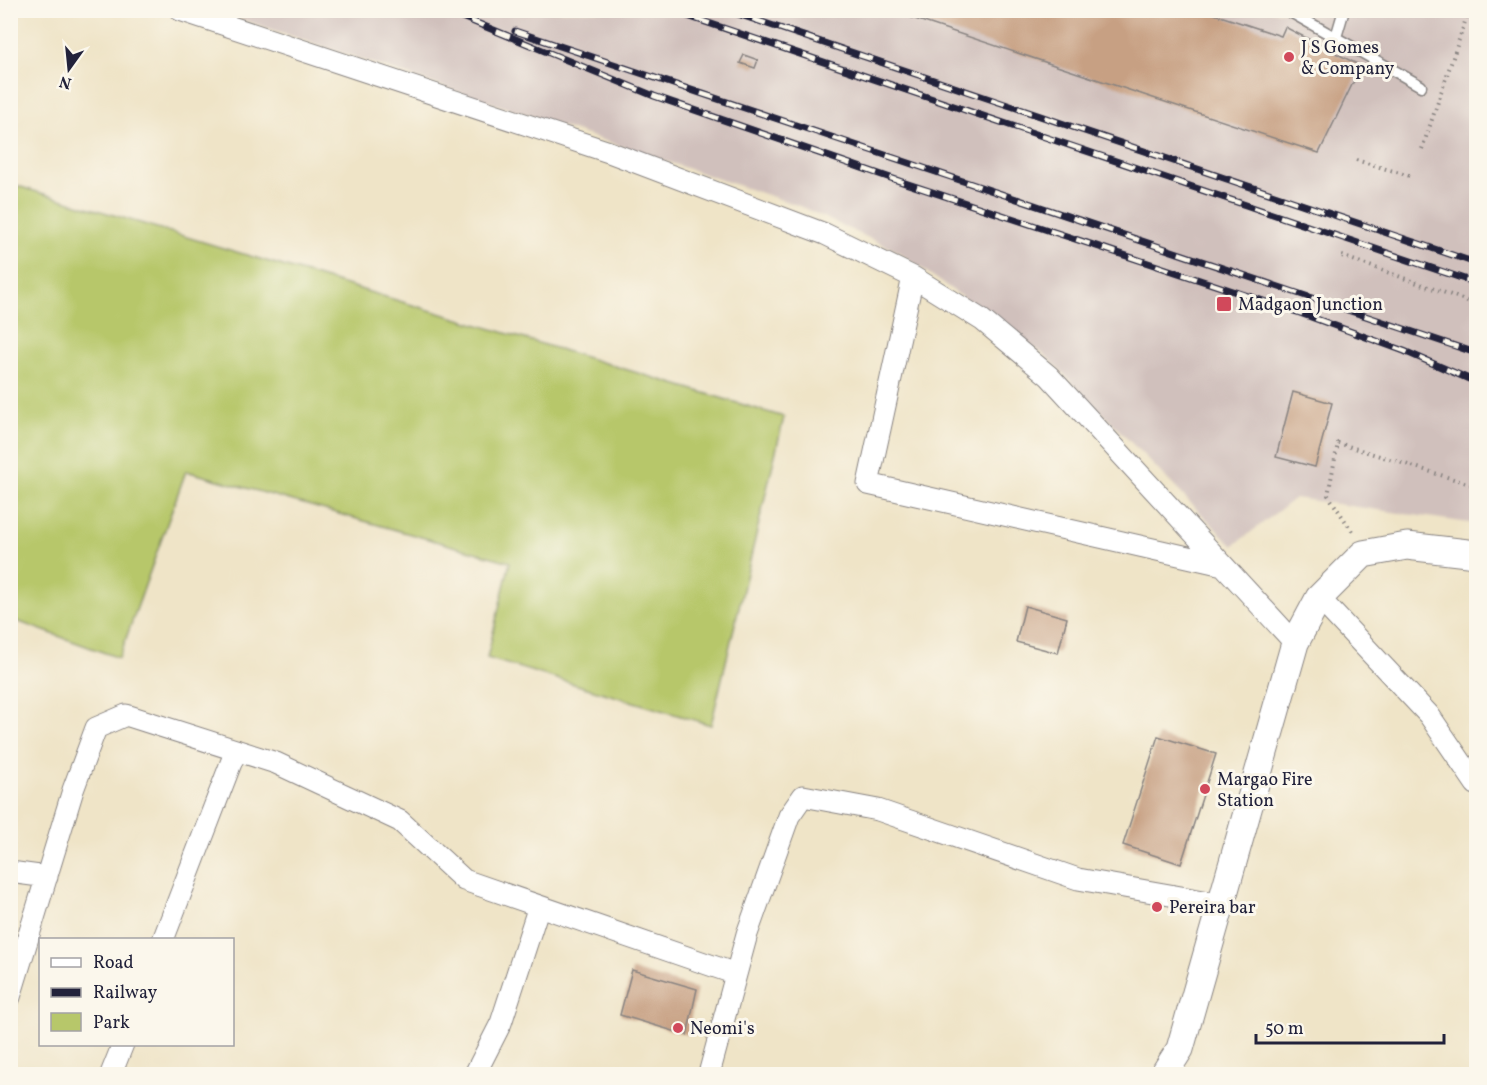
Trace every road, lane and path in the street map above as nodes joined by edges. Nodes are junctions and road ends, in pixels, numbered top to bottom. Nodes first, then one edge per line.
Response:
1 (180, 10) edge
2 (1287, 10) edge
3 (1344, 10) edge
4 (1469, 10) edge
5 (1336, 38) junction
6 (1421, 86) dead end
7 (1422, 149) dead end
8 (1356, 160) dead end
9 (1413, 177) dead end
10 (1342, 256) dead end
11 (913, 277) junction
12 (1476, 304) edge
13 (1476, 486) edge
14 (1363, 554) junction
15 (1476, 554) edge
16 (1223, 565) junction
17 (1319, 598) junction
18 (1295, 643) junction
19 (236, 750) junction
20 (1476, 784) edge
21 (10, 872) edge
22 (46, 877) junction
23 (1221, 904) junction
24 (539, 906) junction
25 (163, 938) edge
26 (736, 974) junction
27 (10, 997) edge
28 (122, 1046) edge
29 (111, 1074) edge
30 (475, 1074) edge
31 (709, 1074) edge
32 (1164, 1074) edge

1 - 11 street
2 - 5 lane
3 - 5 lane
4 - 7 path
5 - 6 lane
8 - 9 path
10 - 12 path
11 - 16 street
11 - 16 street
13 - 14 path
14 - 15 street
14 - 17 street
16 - 18 street
17 - 18 street
17 - 20 street
18 - 23 street
19 - 22 street
19 - 24 street
19 - 25 street
21 - 22 street
22 - 27 street
23 - 26 street
23 - 32 street
24 - 26 street
24 - 30 street
26 - 31 street
28 - 29 street

